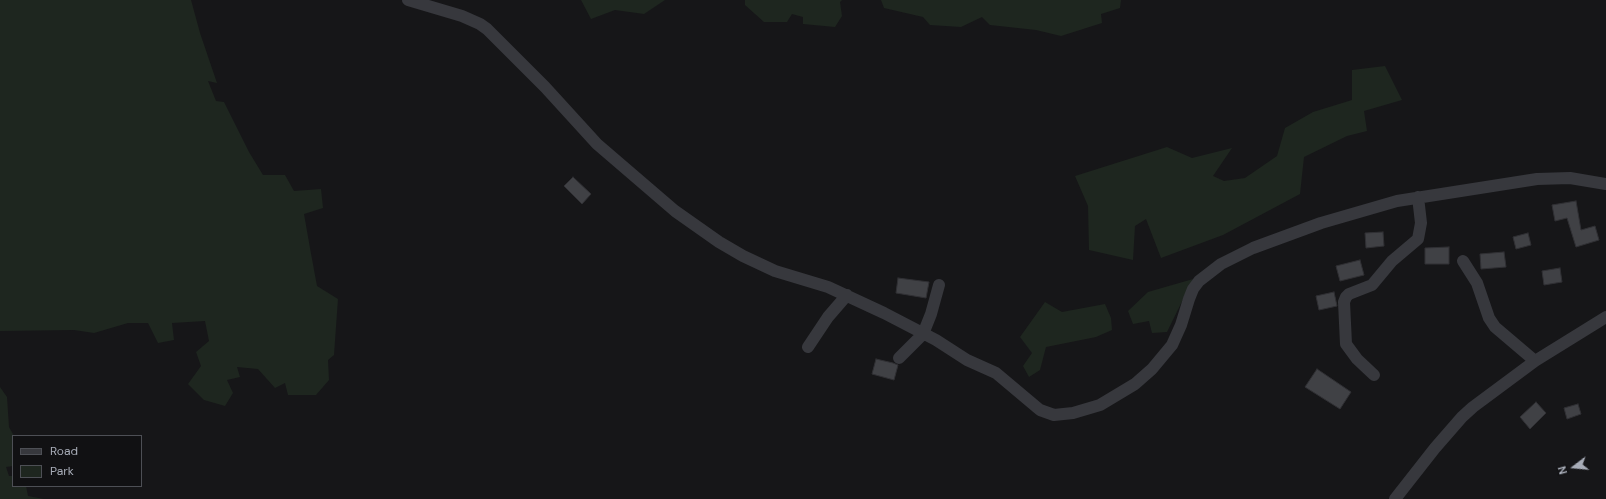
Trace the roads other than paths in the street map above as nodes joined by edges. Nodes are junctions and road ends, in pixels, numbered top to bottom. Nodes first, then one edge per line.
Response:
1 (408, 0) edge
2 (1606, 184) edge
3 (1418, 197) junction
4 (1462, 261) dead end
5 (939, 285) dead end
6 (846, 295) junction
7 (1606, 316) edge
8 (923, 334) junction
9 (808, 347) dead end
10 (899, 358) dead end
11 (1535, 361) junction
12 (1374, 375) dead end
13 (1395, 499) edge

1 - 6 street
2 - 3 street
3 - 8 street
3 - 12 street
4 - 11 street
5 - 8 street
6 - 8 street
6 - 9 street
7 - 11 street
8 - 10 street
11 - 13 street

